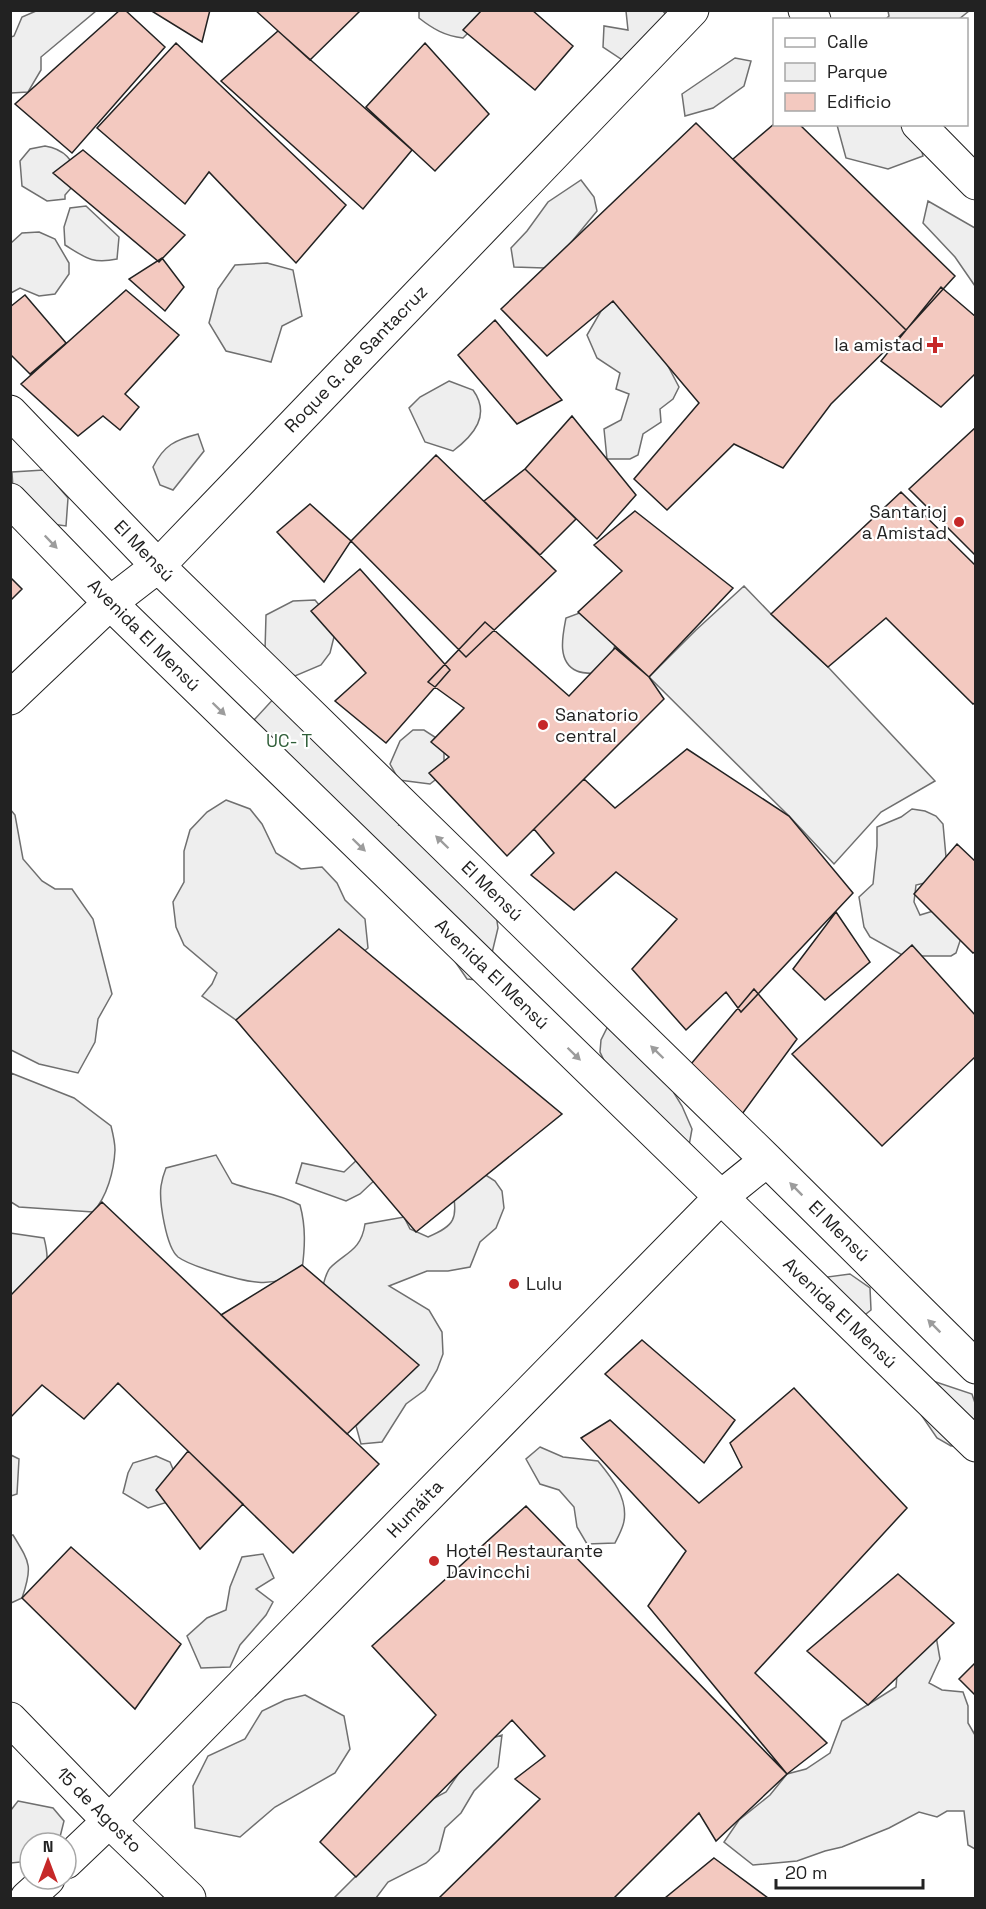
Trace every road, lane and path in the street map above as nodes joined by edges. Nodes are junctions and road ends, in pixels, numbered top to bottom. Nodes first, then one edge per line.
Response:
1 (692, 10) edge
2 (920, 126) edge
3 (975, 183) edge
4 (10, 412) edge
5 (10, 500) edge
6 (158, 566) junction
7 (110, 603) junction
8 (10, 698) edge
9 (767, 1160) junction
10 (721, 1197) junction
11 (975, 1367) edge
12 (975, 1445) edge
13 (10, 1719) edge
14 (109, 1821) junction
15 (78, 1851) edge
16 (189, 1899) edge

1 - 6 street, Roque G. de Santacruz
2 - 3 street
4 - 6 street, El Mensú
5 -> 7 street, Avenida El Mensú
6 - 7 street, Roque G. de Santacruz
9 -> 6 street, El Mensú
7 - 8 street, Roque G. de Santacruz
7 -> 10 street, Avenida El Mensú
9 - 10 street, Humáita
11 -> 9 street, El Mensú
10 - 12 street, Avenida El Mensú
10 - 14 street, Humáita
13 - 14 street, 15 de Agosto
14 - 15 street, Humáita
14 - 16 street, 15 de Agosto

